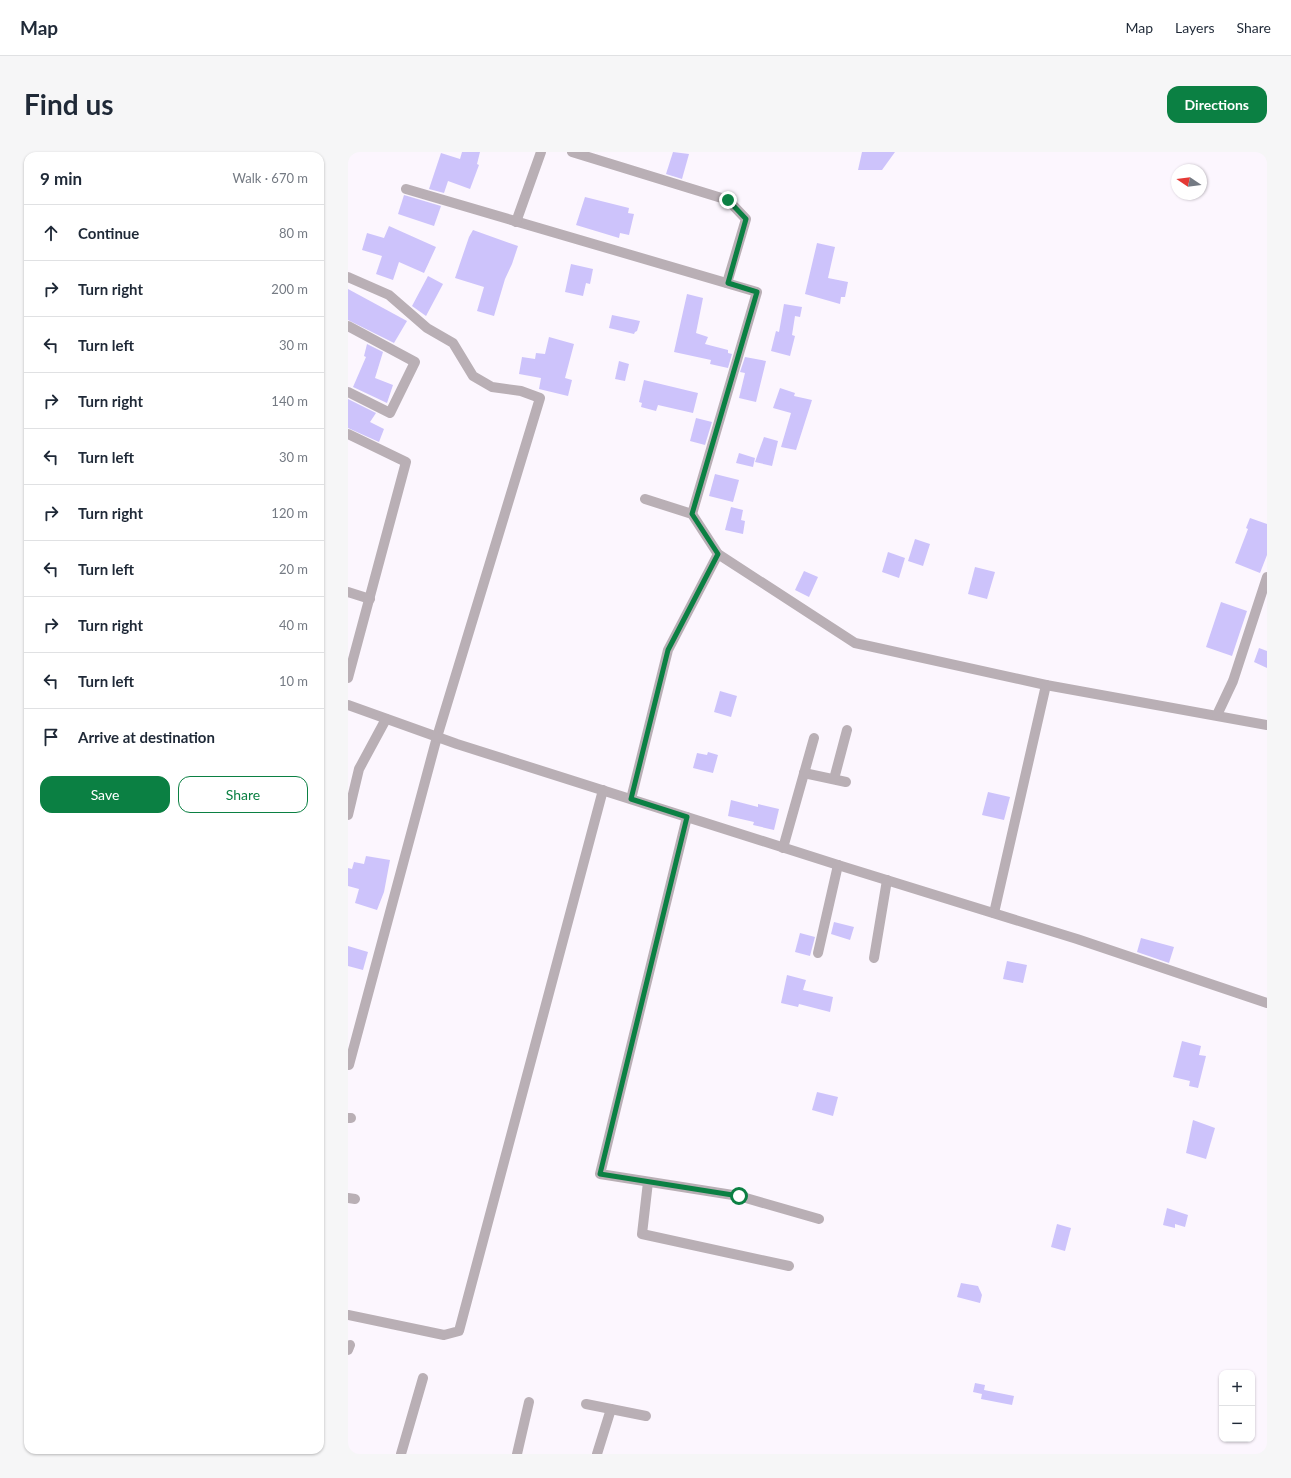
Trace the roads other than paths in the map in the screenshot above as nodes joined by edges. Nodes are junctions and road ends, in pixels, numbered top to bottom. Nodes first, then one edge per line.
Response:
1 (541, 152) edge
2 (572, 152) edge
3 (406, 189) dead end
4 (516, 222) junction
5 (348, 277) edge
6 (728, 283) junction
7 (348, 326) edge
8 (348, 392) edge
9 (348, 434) edge
10 (645, 499) dead end
11 (692, 514) junction
12 (718, 554) junction
13 (1267, 577) edge
14 (348, 592) edge
15 (370, 599) junction
16 (348, 678) edge
17 (1046, 685) junction
18 (348, 705) edge
19 (1217, 715) junction
20 (386, 718) junction
21 (1267, 725) edge
22 (847, 730) dead end
23 (437, 736) junction
24 (814, 738) dead end
25 (804, 773) junction
26 (834, 779) junction
27 (846, 782) dead end
28 (603, 790) junction
29 (631, 799) junction
30 (348, 815) edge
31 (687, 817) junction
32 (783, 848) junction
33 (838, 866) junction
34 (887, 880) junction
35 (994, 913) junction
36 (818, 953) dead end
37 (874, 958) dead end
38 (1267, 1003) edge
39 (349, 1065) dead end
40 (648, 1182) junction
41 (819, 1219) dead end
42 (789, 1266) dead end
43 (348, 1315) edge
44 (423, 1378) dead end
45 (529, 1402) dead end
46 (586, 1404) dead end
47 (611, 1409) junction
48 (646, 1416) dead end
49 (401, 1454) edge
50 (517, 1454) edge
51 (597, 1454) edge

1 - 4 street
2 - 6 street
3 - 4 street
4 - 6 street
5 - 23 street
6 - 11 street
7 - 8 street
9 - 15 street
10 - 11 street
11 - 12 street
12 - 17 street
12 - 29 street
13 - 19 street
14 - 15 street
15 - 16 street
17 - 19 street
17 - 35 street
18 - 20 street
19 - 21 street
20 - 23 street
20 - 30 street
22 - 26 street
23 - 28 street
23 - 39 street
24 - 25 street
25 - 26 street
25 - 32 street
26 - 27 street
28 - 29 street
28 - 43 street
29 - 31 street
31 - 32 street
31 - 40 street
32 - 33 street
33 - 34 street
33 - 36 street
34 - 35 street
34 - 37 street
35 - 38 street
40 - 41 street
40 - 42 street
44 - 49 street
45 - 50 street
46 - 47 street
47 - 48 street
47 - 51 street

